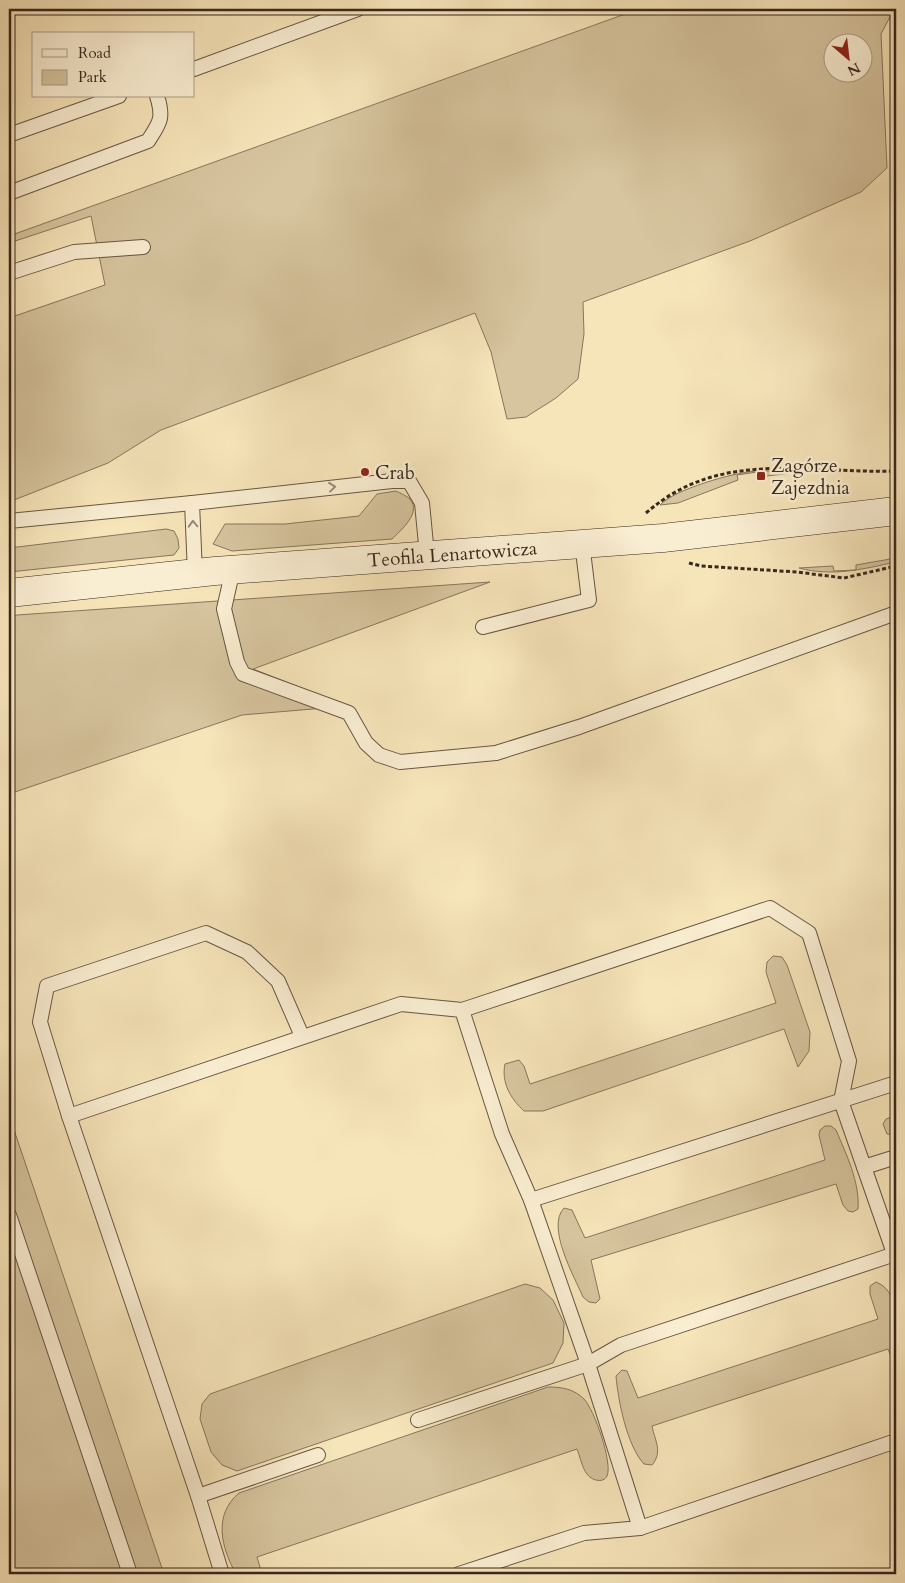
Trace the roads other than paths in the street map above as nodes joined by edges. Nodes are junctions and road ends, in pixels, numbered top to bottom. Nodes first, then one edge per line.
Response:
1 (358, 9) edge
2 (195, 70) edge
3 (114, 98) edge
4 (158, 98) edge
5 (9, 136) edge
6 (9, 193) edge
7 (143, 247) dead end
8 (9, 273) edge
9 (192, 503) junction
10 (896, 510) edge
11 (9, 522) edge
12 (582, 544) junction
13 (427, 555) junction
14 (233, 569) junction
15 (195, 573) junction
16 (9, 593) edge
17 (896, 613) edge
18 (483, 627) dead end
19 (462, 1010) junction
20 (302, 1036) junction
21 (896, 1083) edge
22 (841, 1101) junction
23 (69, 1116) junction
24 (896, 1157) edge
25 (864, 1167) junction
26 (531, 1200) junction
27 (9, 1215) edge
28 (895, 1256) edge
29 (588, 1364) junction
30 (418, 1420) dead end
31 (896, 1441) edge
32 (318, 1455) dead end
33 (198, 1496) junction
34 (640, 1528) junction
35 (130, 1574) edge
36 (222, 1574) edge
37 (459, 1574) edge

1 - 2 lane
3 - 5 lane
4 - 6 lane
7 - 8 lane
9 - 11 lane
9 -> 13 lane
15 -> 9 lane
10 - 12 street, Teofila Lenartowicza
12 - 13 street, Teofila Lenartowicza
12 - 18 lane
13 - 14 street, Teofila Lenartowicza
14 - 15 street, Teofila Lenartowicza
14 - 17 lane
15 - 16 street, Teofila Lenartowicza
19 - 20 lane
19 - 22 lane
19 - 26 lane
20 - 23 lane
20 - 23 lane
21 - 22 lane
22 - 25 lane
22 - 26 lane
23 - 33 lane
24 - 25 lane
25 - 28 lane
26 - 29 lane
27 - 35 lane
28 - 29 lane
29 - 30 lane
29 - 34 lane
31 - 34 lane
32 - 33 lane
33 - 36 lane
34 - 37 lane

